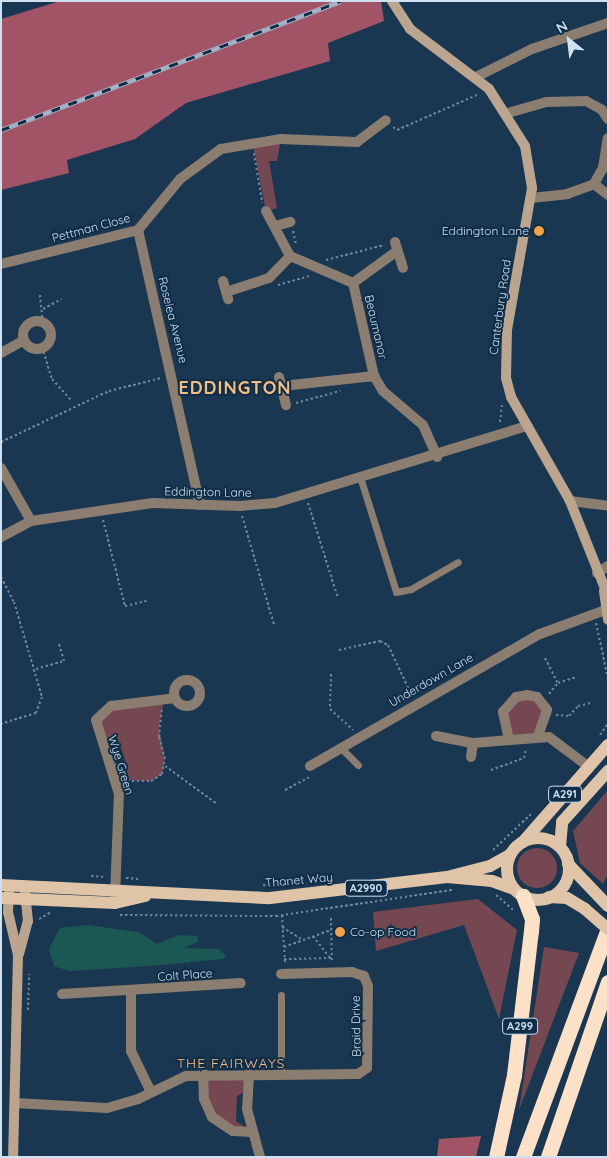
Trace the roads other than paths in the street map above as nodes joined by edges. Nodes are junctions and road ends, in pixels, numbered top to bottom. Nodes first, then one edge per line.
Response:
1 (392, 1) edge
2 (608, 23) edge
3 (476, 77) junction
4 (508, 113) junction
5 (608, 119) edge
6 (386, 120) road end
7 (608, 138) edge
8 (594, 184) junction
9 (608, 195) edge
10 (531, 198) junction
11 (266, 211) road end
12 (290, 222) road end
13 (275, 226) junction
14 (138, 230) junction
15 (295, 257) junction
16 (1, 264) edge
17 (403, 268) dead end
18 (223, 281) dead end
19 (353, 283) junction
20 (24, 340) junction
21 (1, 353) edge
22 (374, 376) junction
23 (286, 405) road end
24 (527, 426) junction
25 (436, 457) junction
26 (1, 468) edge
27 (362, 480) junction
28 (570, 501) junction
29 (200, 505) junction
30 (608, 506) edge
31 (31, 521) junction
32 (1, 537) edge
33 (458, 562) dead end
34 (608, 566) edge
35 (597, 573) junction
36 (606, 593) edge
37 (607, 609) edge
38 (608, 620) edge
39 (175, 698) dead end
40 (436, 736) dead end
41 (534, 736) junction
42 (509, 740) junction
43 (473, 743) junction
44 (608, 745) edge
45 (341, 748) junction
46 (471, 758) dead end
47 (358, 764) dead end
48 (310, 766) road end
49 (589, 768) junction
50 (608, 772) edge
51 (522, 842) junction
52 (560, 847) junction
53 (510, 855) junction
54 (568, 864) junction
55 (447, 877) junction
56 (115, 882) junction
57 (1, 885) edge
58 (519, 892) junction
59 (14, 894) edge
60 (154, 895) junction
61 (549, 897) junction
62 (608, 906) edge
63 (114, 909) junction
64 (608, 929) edge
65 (18, 955) junction
66 (283, 974) road end
67 (608, 982) edge
68 (241, 984) dead end
69 (130, 991) junction
70 (62, 994) dead end
71 (281, 995) dead end
72 (203, 1073) junction
73 (249, 1074) junction
74 (281, 1075) junction
75 (151, 1092) junction
76 (14, 1103) junction
77 (252, 1132) junction
78 (13, 1157) edge
79 (260, 1157) edge
80 (496, 1157) edge
81 (523, 1157) edge
82 (548, 1157) edge

1 - 3 main road, Canterbury Road
2 - 3 street
3 - 4 main road, Canterbury Road
4 - 5 street
4 - 10 main road, Canterbury Road
6 - 14 street, Pettman Close
7 - 8 street
8 - 9 street
8 - 10 street
10 - 24 main road, Canterbury Road
11 - 13 street
12 - 13 street
13 - 15 street
14 - 16 street, Pettman Close
14 - 29 street, Roselea Avenue
15 - 18 street
15 - 19 street, Beaumanor
17 - 19 street, Beaumanor
19 - 22 street, Beaumanor
20 - 20 street
20 - 21 street
22 - 23 street, Beaumanor
22 - 25 street, Beaumanor
24 - 25 street, Eddington Lane
24 - 28 main road, Canterbury Road
25 - 27 street, Eddington Lane
26 - 31 street
27 - 29 street, Eddington Lane
27 - 33 lane
28 - 30 street
28 - 35 main road, Canterbury Road
29 - 31 street, Eddington Lane
31 - 32 street, Eddington Lane
34 - 35 street
35 - 36 main road, Canterbury Road
36 - 37 main road, Canterbury Road
37 - 38 main road, Canterbury Road
37 - 45 street, Underdown Lane
39 - 56 street, Wye Green
40 - 43 street
41 - 42 street
41 - 42 street
41 - 49 street
42 - 43 street
43 - 46 street
44 - 49 main road, A291
45 - 47 lane
45 - 48 street, Underdown Lane
49 - 51 main road, A291
50 - 52 main road, A291
51 - 52 main road
51 - 53 main road
52 - 54 main road
53 - 55 main road, Thanet Way / A2990
53 - 58 main road
54 - 61 main road
54 - 62 main road
55 - 58 main road, Thanet Way / A2990
55 - 60 main road, Thanet Way / A2990
56 - 59 main road, Thanet Way / A2990
56 - 60 main road, Thanet Way / A2990
56 - 63 street, Wye Green
57 - 59 main road, Thanet Way / A2990
58 - 61 main road
58 - 80 highway, A299
59 - 63 main road, Thanet Way / A2990
59 - 65 main road
59 - 65 main road
60 - 63 main road, Thanet Way / A2990
61 - 64 main road, bridge
64 - 81 highway
65 - 76 main road
66 - 74 street, Braid Drive
67 - 82 highway
68 - 69 street, Colt Place
69 - 70 street, Colt Place
69 - 75 street
71 - 74 lane
72 - 73 street, Braid Drive
72 - 75 street, Braid Drive
72 - 77 street
73 - 74 street, Braid Drive
73 - 77 street
75 - 76 street, Braid Drive
76 - 78 main road
77 - 79 street

